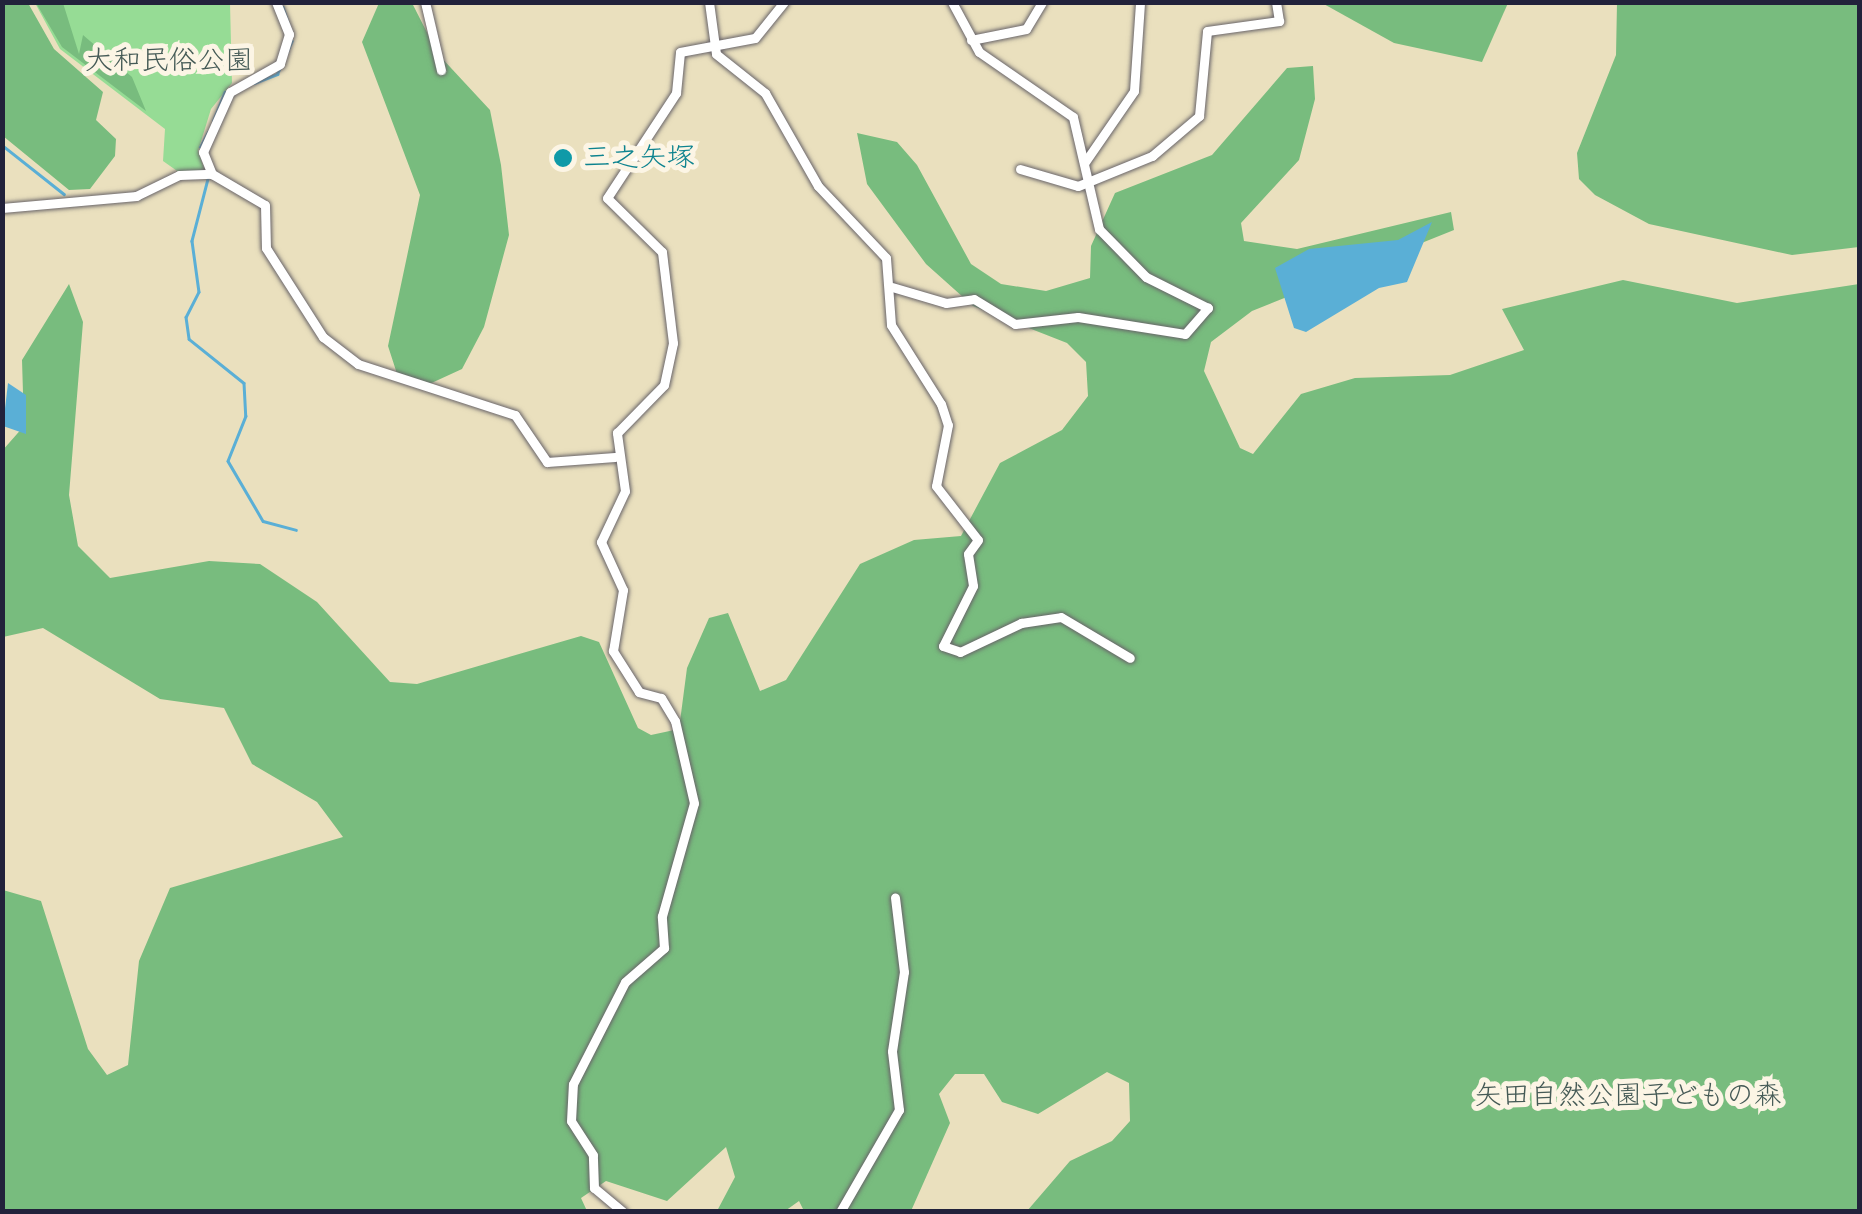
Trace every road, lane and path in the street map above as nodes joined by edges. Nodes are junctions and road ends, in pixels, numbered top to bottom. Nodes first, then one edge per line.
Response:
1 (276, 2) edge
2 (424, 2) edge
3 (709, 2) edge
4 (784, 2) edge
5 (952, 2) edge
6 (1042, 2) edge
7 (1140, 2) edge
8 (1276, 2) edge
9 (971, 40) junction
10 (714, 49) junction
11 (441, 70) dead end
12 (1086, 162) junction
13 (1020, 169) dead end
14 (212, 174) junction
15 (1094, 176) junction
16 (2, 208) edge
17 (892, 287) junction
18 (615, 457) junction
19 (1130, 658) dead end
20 (895, 898) dead end
21 (623, 1212) edge
22 (840, 1212) edge

1 - 14 street
2 - 11 street
3 - 10 street
4 - 10 street
5 - 9 street
6 - 9 street
7 - 12 street
8 - 15 street
9 - 12 street
10 - 17 street
10 - 18 street
12 - 15 street
13 - 15 street
14 - 16 street
14 - 18 street
15 - 17 street
17 - 19 street
18 - 21 street
20 - 22 street

